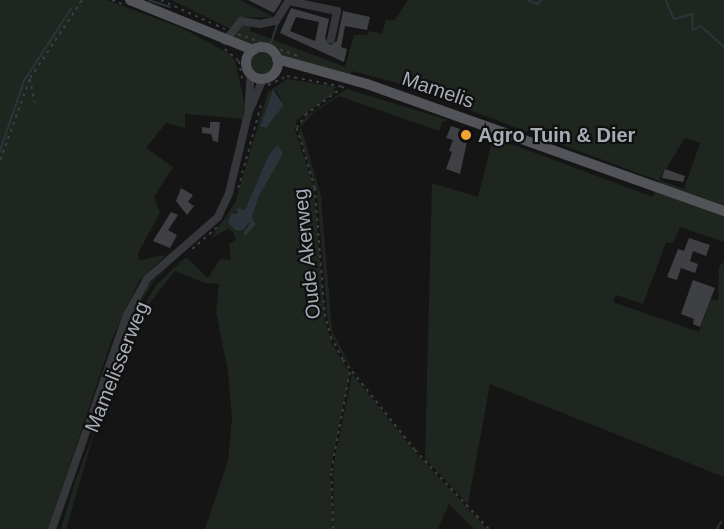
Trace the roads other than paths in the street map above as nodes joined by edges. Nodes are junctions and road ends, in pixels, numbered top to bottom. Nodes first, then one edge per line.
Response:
1 (130, 0) edge
2 (289, 0) edge
3 (331, 39) dead end
4 (225, 40) junction
5 (253, 50) junction
6 (277, 59) junction
7 (246, 60) junction
8 (307, 70) junction
9 (275, 71) junction
10 (251, 75) junction
11 (262, 79) junction
12 (248, 114) junction
13 (724, 211) edge
14 (52, 529) edge

1 - 4 main road
2 - 3 street
2 - 4 street
4 - 5 main road
4 - 7 main road
5 - 6 main road
5 - 7 main road
6 - 8 main road, Mamelis
6 - 9 main road
7 - 10 main road
8 - 9 main road, Mamelis
8 - 13 main road, Mamelis
9 - 11 main road
10 - 11 main road
10 - 12 street, Mamelisserweg
11 - 12 street, Mamelisserweg
12 - 14 street, Mamelisserweg

